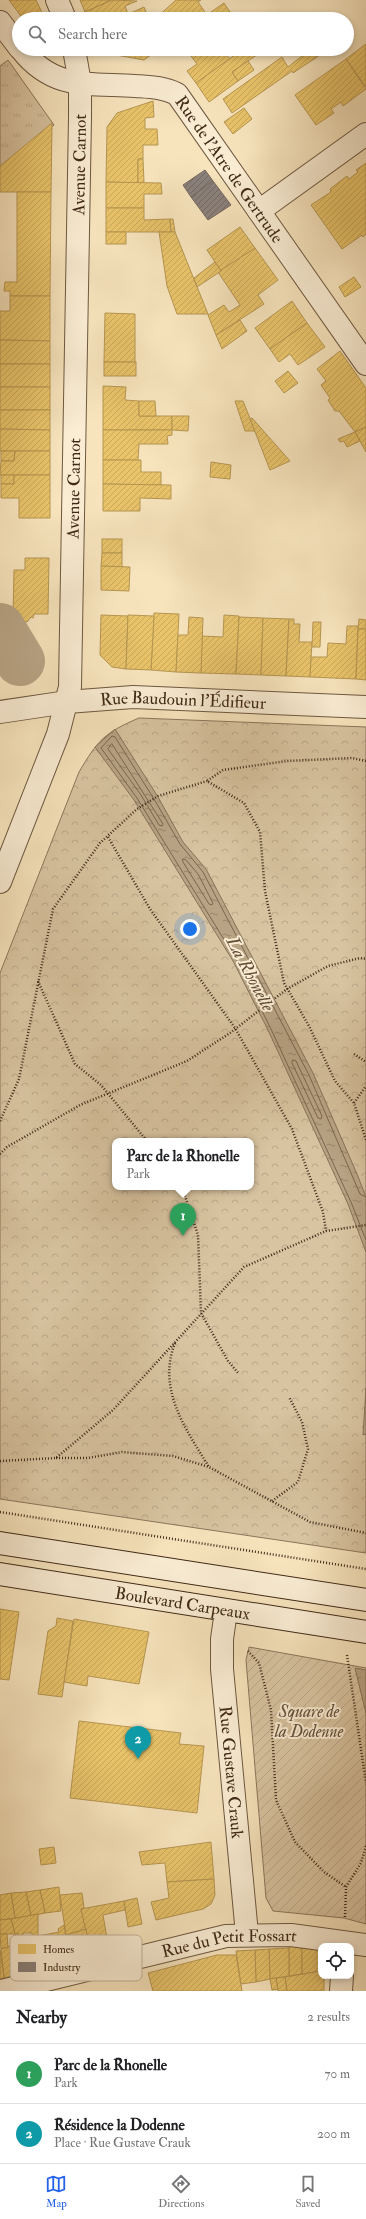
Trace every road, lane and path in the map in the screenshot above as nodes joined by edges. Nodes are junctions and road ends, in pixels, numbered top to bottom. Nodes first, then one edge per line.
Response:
1 (57, 0) edge
2 (62, 12) edge
3 (0, 22) edge
4 (12, 38) edge
5 (28, 56) edge
6 (75, 56) edge
7 (80, 83) junction
8 (366, 134) edge
9 (260, 211) junction
10 (366, 364) edge
11 (67, 702) junction
12 (366, 707) edge
13 (0, 712) edge
14 (366, 761) edge
15 (207, 781) junction
16 (108, 837) junction
17 (0, 882) edge
18 (366, 959) edge
19 (38, 981) junction
20 (287, 988) junction
21 (235, 1028) junction
22 (354, 1054) dead end
23 (366, 1062) edge
24 (366, 1086) edge
25 (107, 1092) junction
26 (354, 1103) junction
27 (0, 1121) edge
28 (145, 1138) edge
29 (366, 1140) edge
30 (0, 1154) edge
31 (183, 1190) edge
32 (366, 1225) edge
33 (326, 1231) junction
34 (201, 1313) junction
35 (175, 1341) junction
36 (239, 1374) dead end
37 (289, 1397) dead end
38 (56, 1458) junction
39 (0, 1461) edge
40 (209, 1467) junction
41 (272, 1501) junction
42 (0, 1512) edge
43 (366, 1533) edge
44 (0, 1543) edge
45 (366, 1569) edge
46 (0, 1574) edge
47 (366, 1600) edge
48 (226, 1611) junction
49 (342, 1629) junction
50 (366, 1632) edge
51 (222, 1639) junction
52 (366, 1783) edge
53 (366, 1846) edge
54 (346, 1887) junction
55 (247, 1934) junction
56 (337, 1943) edge
57 (343, 1943) edge
58 (354, 1944) edge
59 (366, 1944) edge
60 (142, 1956) edge
61 (342, 1979) edge
62 (41, 1981) edge
63 (1, 1991) edge
64 (341, 1991) edge

1 - 2 street
3 - 4 street, Rue de l'Atre de Gertrude
5 - 7 street, Rue de l'Atre de Gertrude
6 - 7 street, Avenue Carnot
7 - 9 street, Rue de l'Atre de Gertrude
7 - 11 street, Avenue Carnot
8 - 9 street
9 - 10 street, Rue de l'Atre de Gertrude
11 - 12 street, Rue Baudouin l'Édifieur
11 - 13 street, Rue Baudouin l'Édifieur
11 - 17 street, Avenue Carnot
14 - 15 path
15 - 16 path
15 - 20 path
16 - 19 path
16 - 21 path
18 - 20 path
19 - 25 path
19 - 27 path
20 - 21 path
20 - 26 path
21 - 25 path
21 - 33 path
22 - 23 path
24 - 26 path
25 - 28 path
25 - 30 path
26 - 29 path
31 - 34 path
32 - 33 path
33 - 34 path
34 - 35 path
34 - 36 path
35 - 38 path
35 - 40 path
37 - 41 path
38 - 39 path
38 - 40 path
40 - 41 path
41 - 43 path
42 - 45 path
44 - 47 street, Boulevard Carpeaux
46 - 48 street, Boulevard Carpeaux
48 - 49 street, Boulevard Carpeaux
48 - 51 street, Rue Gustave Crauk
49 - 50 street, Boulevard Carpeaux
49 - 52 path
51 - 54 path
51 - 55 street, Rue Gustave Crauk
53 - 54 path
54 - 57 path
55 - 56 street, Rue du Petit Fossart
55 - 60 street, Rue du Petit Fossart
58 - 59 street, Rue du Petit Fossart
61 - 64 street
62 - 63 street, Rue du Petit Fossart

